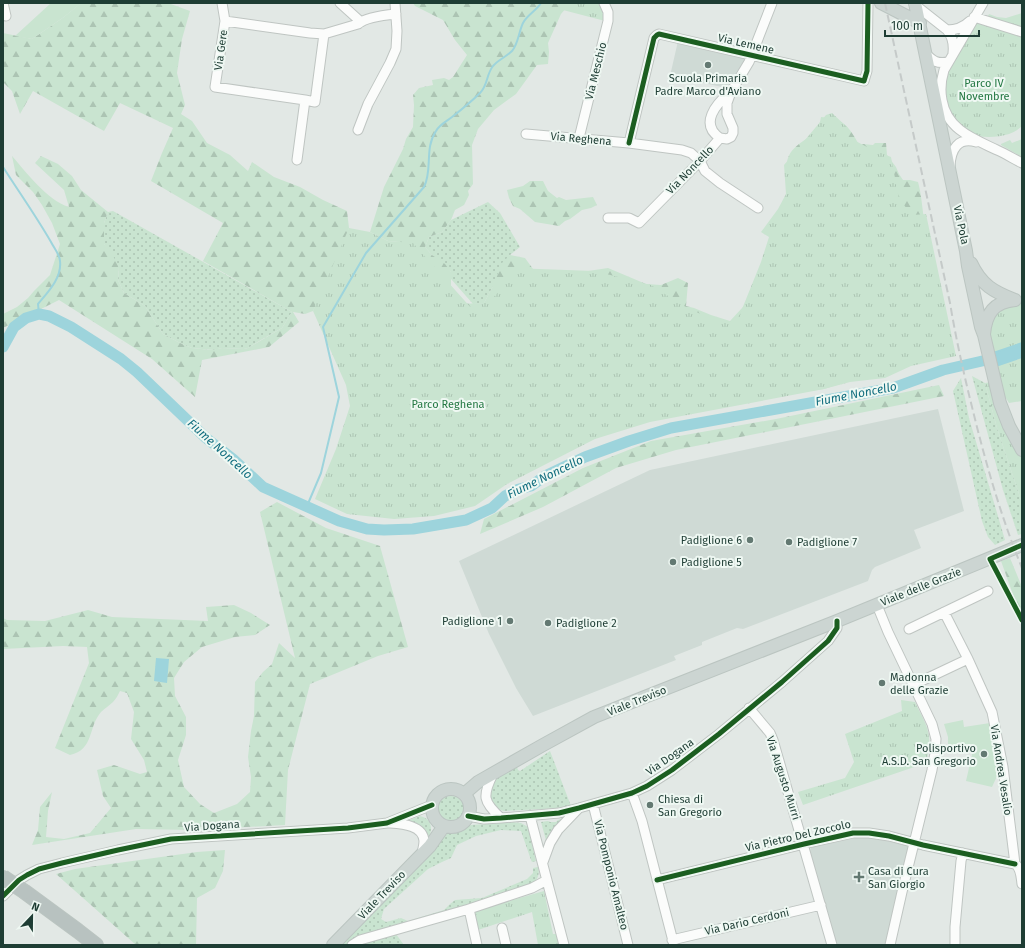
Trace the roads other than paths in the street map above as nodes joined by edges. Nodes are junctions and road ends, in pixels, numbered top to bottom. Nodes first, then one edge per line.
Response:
1 (3, 3) edge
2 (222, 3) edge
3 (340, 3) edge
4 (395, 3) edge
5 (604, 3) edge
6 (772, 3) edge
7 (868, 3) edge
8 (881, 3) edge
9 (983, 3) edge
10 (914, 4) edge
11 (396, 14) junction
12 (6, 16) dead end
13 (974, 17) junction
14 (225, 22) junction
15 (361, 22) junction
16 (920, 23) junction
17 (947, 30) junction
18 (1022, 32) edge
19 (324, 34) junction
20 (926, 54) junction
21 (752, 55) junction
22 (950, 58) junction
23 (731, 92) junction
24 (306, 100) junction
25 (358, 130) dead end
26 (526, 134) dead end
27 (579, 138) junction
28 (720, 138) junction
29 (629, 143) junction
30 (981, 143) junction
31 (297, 160) dead end
32 (700, 161) junction
33 (1022, 163) edge
34 (950, 172) junction
35 (758, 208) dead end
36 (608, 218) dead end
37 (966, 251) junction
38 (1018, 300) edge
39 (985, 339) junction
40 (1021, 447) edge
41 (1022, 545) edge
42 (988, 591) dead end
43 (877, 604) junction
44 (944, 612) junction
45 (837, 621) junction
46 (820, 628) joint
47 (909, 629) dead end
48 (968, 659) junction
49 (913, 685) junction
50 (749, 708) junction
51 (493, 774) junction
52 (632, 793) junction
53 (464, 794) junction
54 (593, 804) junction
55 (432, 805) junction
56 (579, 808) junction
57 (468, 816) junction
58 (530, 816) junction
59 (501, 818) junction
60 (388, 823) junction
61 (444, 826) junction
62 (914, 842) junction
63 (804, 844) junction
64 (963, 853) junction
65 (422, 854) junction
66 (543, 862) junction
67 (1018, 865) edge
68 (3, 877) edge
69 (547, 880) junction
70 (657, 880) junction
71 (1022, 884) edge
72 (3, 888) edge
73 (3, 896) edge
74 (22, 896) junction
75 (821, 905) junction
76 (469, 909) junction
77 (502, 928) dead end
78 (673, 942) edge
79 (80, 945) edge
80 (96, 945) edge
81 (333, 945) edge
82 (352, 945) edge
83 (477, 945) edge
84 (506, 945) edge
85 (564, 945) edge
86 (628, 945) edge
87 (832, 945) edge
88 (890, 945) edge
89 (955, 945) edge

1 - 12 street
2 - 14 street
3 - 15 street
4 - 11 street
5 - 27 street, Via Meschio
6 - 21 street, Via Noncello
7 - 21 street, Via Lemene
8 - 16 main road
9 - 13 street
10 - 16 main road, Via Pola
10 - 17 street
11 - 15 street, Via Gere
11 - 25 street
13 - 17 street
13 - 18 street
13 - 22 street
14 - 19 street, Via Gere
14 - 24 street, Via Gere
15 - 19 street, Via Gere
16 - 20 main road, Via Pola
17 - 22 street
19 - 24 street
20 - 22 street
20 - 34 main road, Via Pola
21 - 23 street, Via Noncello
21 - 29 street, Via Lemene
22 - 30 street
23 - 28 street
23 - 28 street, Via Noncello
24 - 31 street
26 - 27 street, Via Reghena
27 - 29 street, Via Reghena
28 - 32 street, Via Noncello
29 - 32 street, Via Reghena
30 - 33 street
30 - 34 street
32 - 35 street, Via Reghena
32 - 36 street, Via Noncello
34 - 37 main road, Via Pola
37 - 38 main road
37 - 39 main road, Via Pola
38 - 39 main road
39 - 40 main road, Via Pola
41 - 43 main road, Viale delle Grazie
42 - 44 street
43 - 45 main road, Viale delle Grazie
43 - 49 street
44 - 47 street
44 - 48 street, Via Andrea Vesalio
45 - 46 main road, Viale delle Grazie
45 - 50 street, Via Dogana
46 - 51 main road, Viale Treviso
48 - 49 street
48 - 67 street, Via Andrea Vesalio
49 - 62 street
50 - 52 street, Via Dogana
50 - 63 street, Via Augusto Murri
51 - 53 main road, Viale Treviso
51 - 59 street
52 - 54 street, Via Dogana
52 - 70 street
53 - 55 main road
53 - 57 main road
54 - 56 street, Via Dogana
54 - 86 street, Via Pomponio Amalteo
55 - 60 street, Via Dogana
55 - 61 main road
56 - 58 street, Via Dogana
56 - 66 street
57 - 59 street, Via Dogana
57 - 61 main road
58 - 59 street, Via Dogana
58 - 66 street
60 - 65 street, Via Dogana
60 - 73 street, Via Dogana
61 - 65 main road, Viale Treviso
62 - 63 street, Via Pietro Del Zoccolo
62 - 64 street, Via Pietro Del Zoccolo
62 - 88 street
63 - 70 street, Via Pietro Del Zoccolo
63 - 75 street, Via Augusto Murri
64 - 67 street, Via Pietro Del Zoccolo
64 - 89 street
65 - 81 main road, Viale Treviso
66 - 69 street
67 - 71 street, Via Andrea Vesalio
68 - 74 highway, bridge
69 - 76 street
69 - 85 street
70 - 78 street
72 - 74 highway
74 - 79 highway
74 - 80 highway
75 - 78 street, Via Dario Cerdoni
75 - 87 street, Via Augusto Murri
76 - 82 street
76 - 83 street
77 - 84 street

